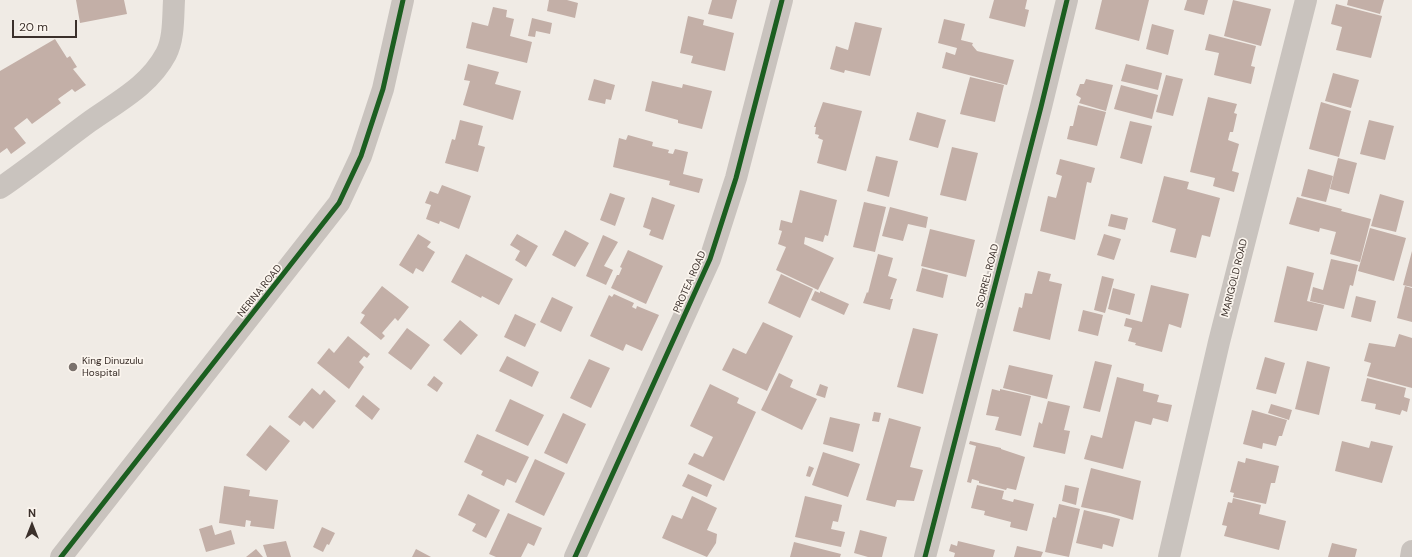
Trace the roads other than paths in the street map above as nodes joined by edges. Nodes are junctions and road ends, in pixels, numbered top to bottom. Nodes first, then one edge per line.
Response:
1 (174, 0) edge
2 (403, 0) edge
3 (782, 0) edge
4 (1067, 0) edge
5 (1306, 0) edge
6 (0, 188) edge
7 (1412, 551) edge
8 (61, 557) edge
9 (575, 557) edge
10 (925, 557) edge
11 (1169, 557) edge
12 (1411, 557) edge

1 - 6 street
2 - 8 street, NERINA ROAD
3 - 9 street, PROTEA ROAD
4 - 10 street, SORREL ROAD
5 - 11 street, MARIGOLD ROAD
7 - 12 street

